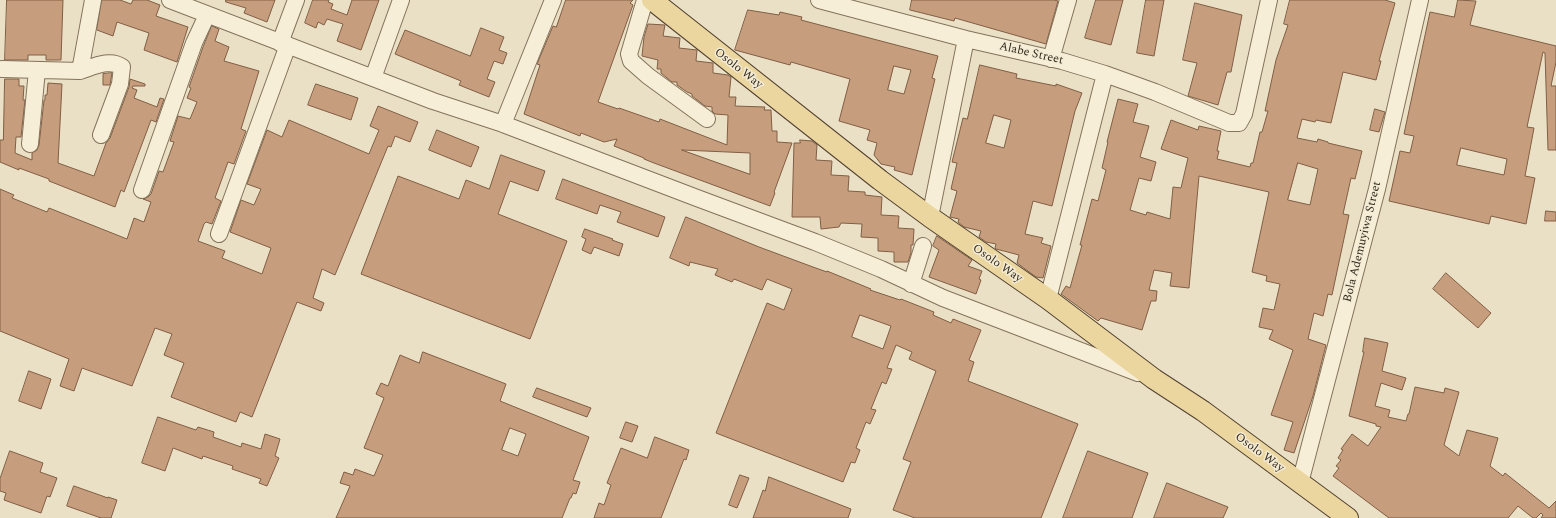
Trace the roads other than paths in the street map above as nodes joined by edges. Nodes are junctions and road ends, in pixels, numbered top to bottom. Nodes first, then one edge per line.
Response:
1 (93, 0) edge
2 (170, 0) edge
3 (296, 0) edge
4 (401, 0) edge
5 (553, 0) edge
6 (645, 0) edge
7 (652, 0) edge
8 (819, 0) edge
9 (1068, 0) edge
10 (1269, 0) edge
11 (1420, 0) edge
12 (207, 15) junction
13 (966, 39) junction
14 (284, 44) junction
15 (1051, 59) junction
16 (2, 69) dead end
17 (37, 70) junction
18 (80, 71) junction
19 (1105, 74) junction
20 (373, 78) junction
21 (707, 119) dead end
22 (503, 124) junction
23 (101, 134) dead end
24 (30, 144) dead end
25 (142, 190) dead end
26 (930, 217) junction
27 (220, 234) dead end
28 (923, 246) dead end
29 (911, 284) junction
30 (1048, 299) junction
31 (1154, 379) junction
32 (1300, 483) junction
33 (1348, 518) edge

1 - 18 street
2 - 12 street
3 - 14 street
4 - 20 street
5 - 22 street
6 - 21 street
7 - 26 main road, Osolo Way
8 - 13 street, Alabe Street
9 - 15 street
10 - 19 street, Alabe Street
11 - 32 street, Bola Ademuyiwa Street
12 - 14 street
12 - 25 street
13 - 15 street, Alabe Street
13 - 26 street
14 - 20 street
14 - 27 street
15 - 19 street, Alabe Street
16 - 17 street
17 - 18 street
17 - 24 street
18 - 23 street
19 - 30 street
20 - 22 street
22 - 29 street
26 - 30 main road, Osolo Way
28 - 29 street
29 - 31 street
30 - 31 main road, Osolo Way
31 - 32 main road, Osolo Way
32 - 33 main road, Osolo Way

